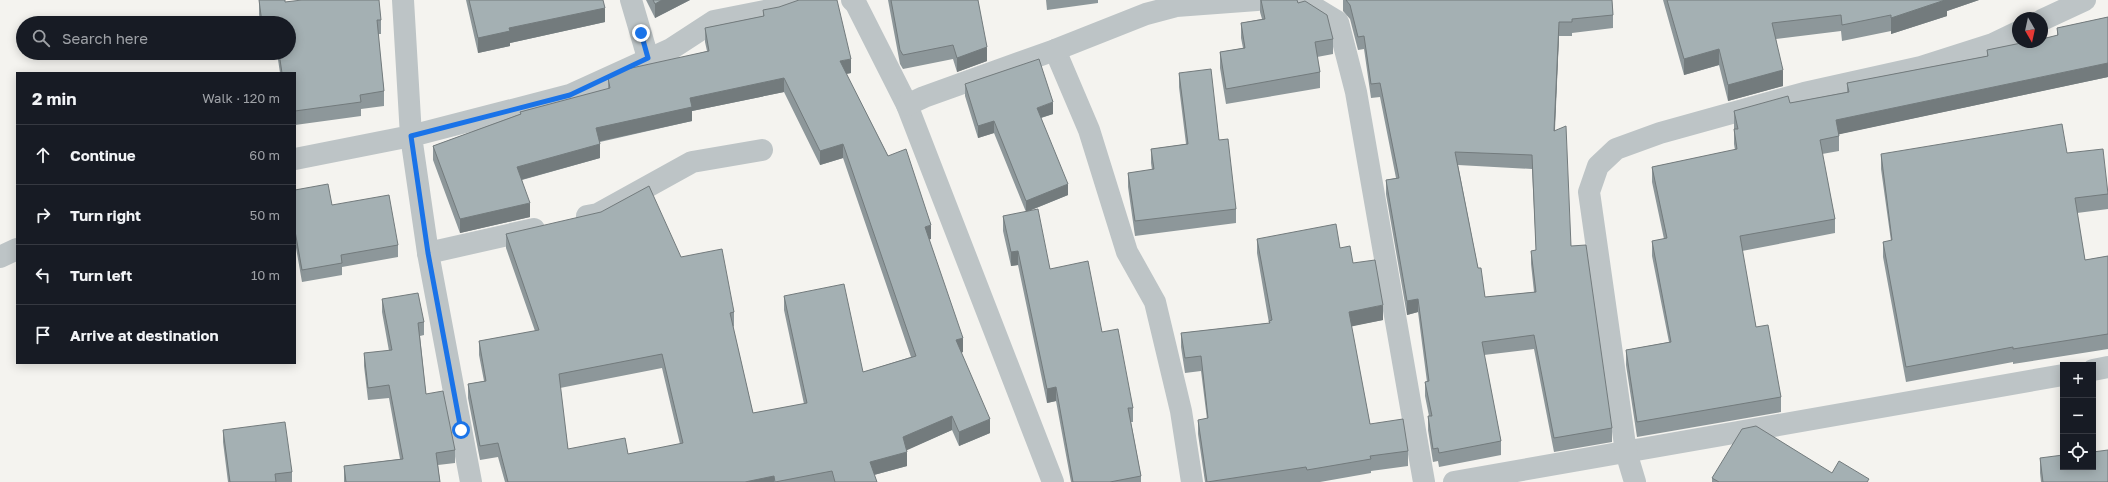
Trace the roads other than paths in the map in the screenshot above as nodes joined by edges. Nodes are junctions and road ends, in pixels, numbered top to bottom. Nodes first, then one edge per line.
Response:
1 (403, 0) edge
2 (631, 0) edge
3 (805, 0) edge
4 (852, 0) edge
5 (1257, 0) edge
6 (1302, 0) edge
7 (2085, 0) edge
8 (1145, 7) edge
9 (2048, 17) edge
10 (2012, 35) edge
11 (1055, 50) junction
12 (648, 58) junction
13 (907, 105) junction
14 (411, 136) junction
15 (762, 150) dead end
16 (296, 159) edge
17 (16, 249) edge
18 (428, 253) junction
19 (0, 257) edge
20 (2108, 367) edge
21 (2096, 369) edge
22 (2060, 376) edge
23 (1626, 452) junction
24 (471, 482) edge
25 (1053, 482) edge
26 (1192, 482) edge
27 (1424, 482) edge
28 (1454, 482) edge
29 (1634, 482) edge

1 - 14 street
2 - 12 street
3 - 12 street
4 - 13 street
5 - 8 street
6 - 27 street
7 - 9 street
8 - 11 street
10 - 23 street
11 - 13 street
11 - 26 street
12 - 14 street
13 - 25 street
14 - 16 street
14 - 18 street
15 - 18 street
17 - 19 street
18 - 24 street
20 - 21 street
22 - 23 street
23 - 28 street
23 - 29 street

